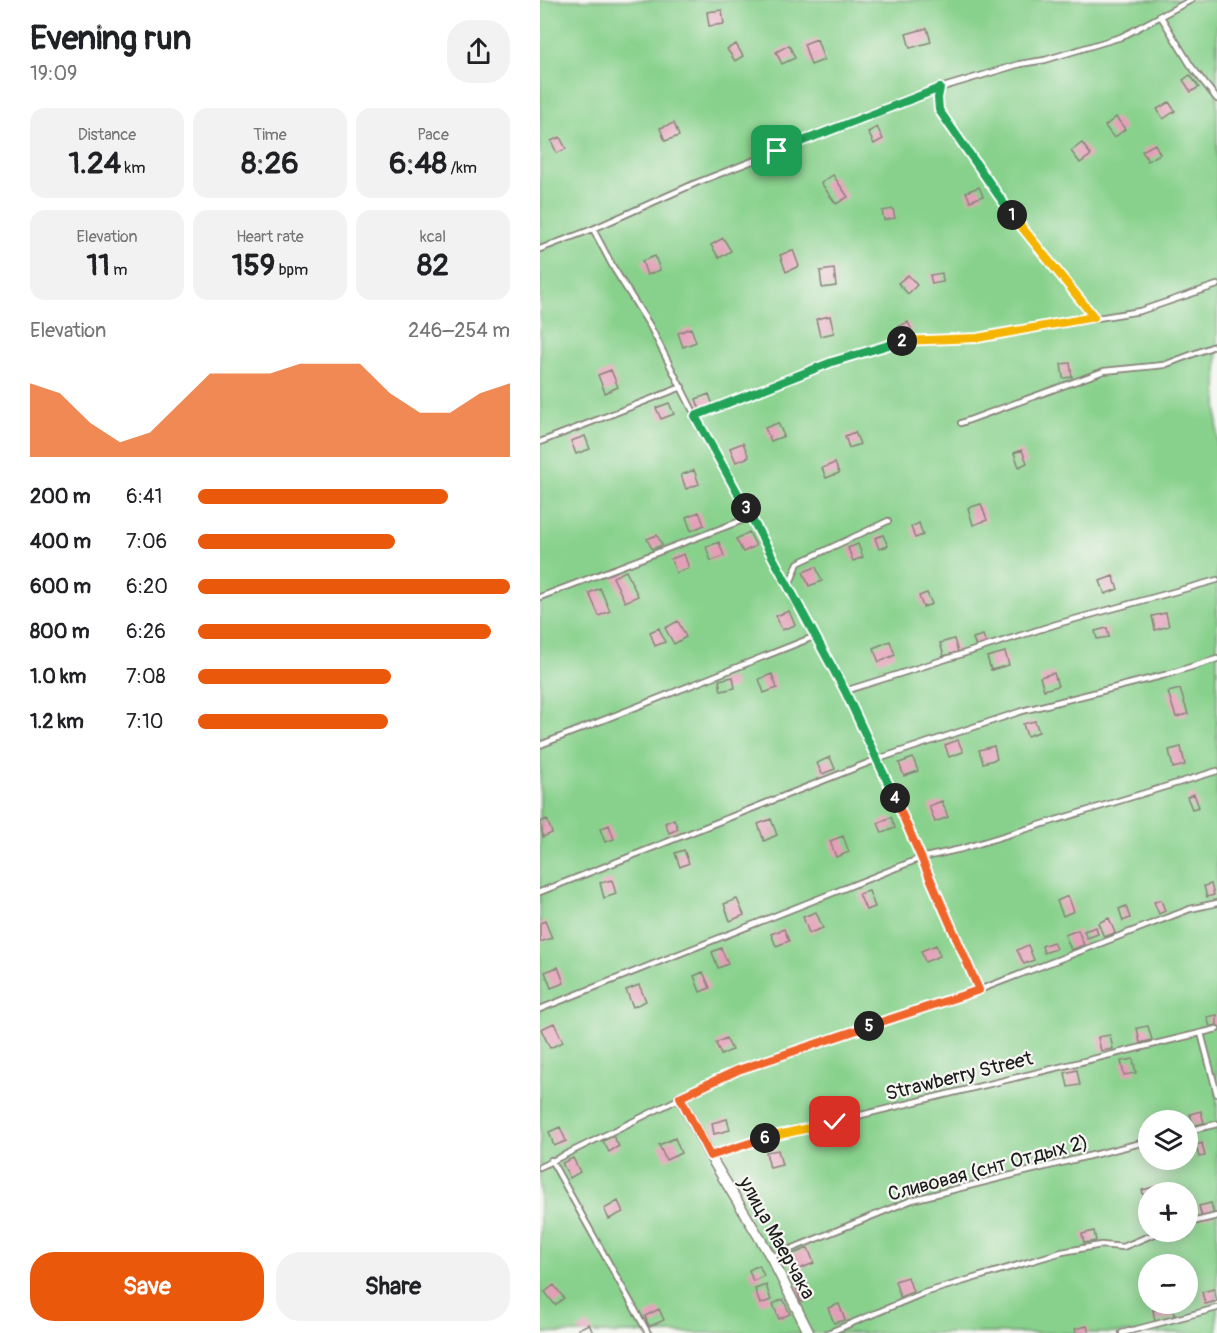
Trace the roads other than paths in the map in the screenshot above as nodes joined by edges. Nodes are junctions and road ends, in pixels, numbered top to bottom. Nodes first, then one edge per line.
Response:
1 (1191, 0) edge
2 (1160, 15) junction
3 (940, 88) junction
4 (1217, 99) edge
5 (593, 229) junction
6 (540, 249) edge
7 (1217, 285) edge
8 (1094, 317) junction
9 (1217, 345) edge
10 (682, 387) junction
11 (695, 416) junction
12 (961, 423) dead end
13 (540, 442) edge
14 (751, 517) junction
15 (888, 521) dead end
16 (1217, 580) edge
17 (789, 586) junction
18 (540, 597) edge
19 (816, 636) junction
20 (1217, 659) edge
21 (845, 691) junction
22 (540, 745) edge
23 (878, 759) junction
24 (1217, 771) edge
25 (921, 858) junction
26 (540, 892) edge
27 (1217, 903) edge
28 (979, 990) junction
29 (540, 1009) edge
30 (1217, 1029) edge
31 (1201, 1033) junction
32 (1217, 1094) edge
33 (680, 1097) junction
34 (1217, 1124) edge
35 (1198, 1129) edge
36 (1138, 1144) edge
37 (710, 1156) junction
38 (551, 1160) junction
39 (540, 1167) edge
40 (1217, 1216) edge
41 (1198, 1220) edge
42 (1138, 1241) edge
43 (771, 1257) junction
44 (1217, 1308) edge
45 (648, 1333) edge
46 (809, 1333) edge
47 (828, 1333) edge
48 (1122, 1333) edge

1 - 2 lane
2 - 3 lane
2 - 4 lane
3 - 5 lane
3 - 8 lane
5 - 6 lane
5 - 10 lane
7 - 8 lane
8 - 11 lane
9 - 12 lane
10 - 11 lane
10 - 13 lane
11 - 14 lane
14 - 17 lane
14 - 18 lane
15 - 17 lane
16 - 21 lane
17 - 19 lane
19 - 21 lane
19 - 22 lane
20 - 23 lane
21 - 23 lane
23 - 25 lane
23 - 26 lane
24 - 25 lane
25 - 28 lane
25 - 29 lane
27 - 28 lane
28 - 33 lane
30 - 31 lane, Strawberry Street
31 - 32 lane
31 - 37 lane, Strawberry Street
33 - 37 street, улица Маерчака
33 - 38 lane
34 - 35 lane
36 - 43 lane, Сливовая (снт Отдых 2)
37 - 43 street, улица Маерчака
38 - 39 lane
38 - 45 lane
40 - 41 lane
42 - 47 lane
43 - 46 street, улица Маерчака
44 - 48 lane

